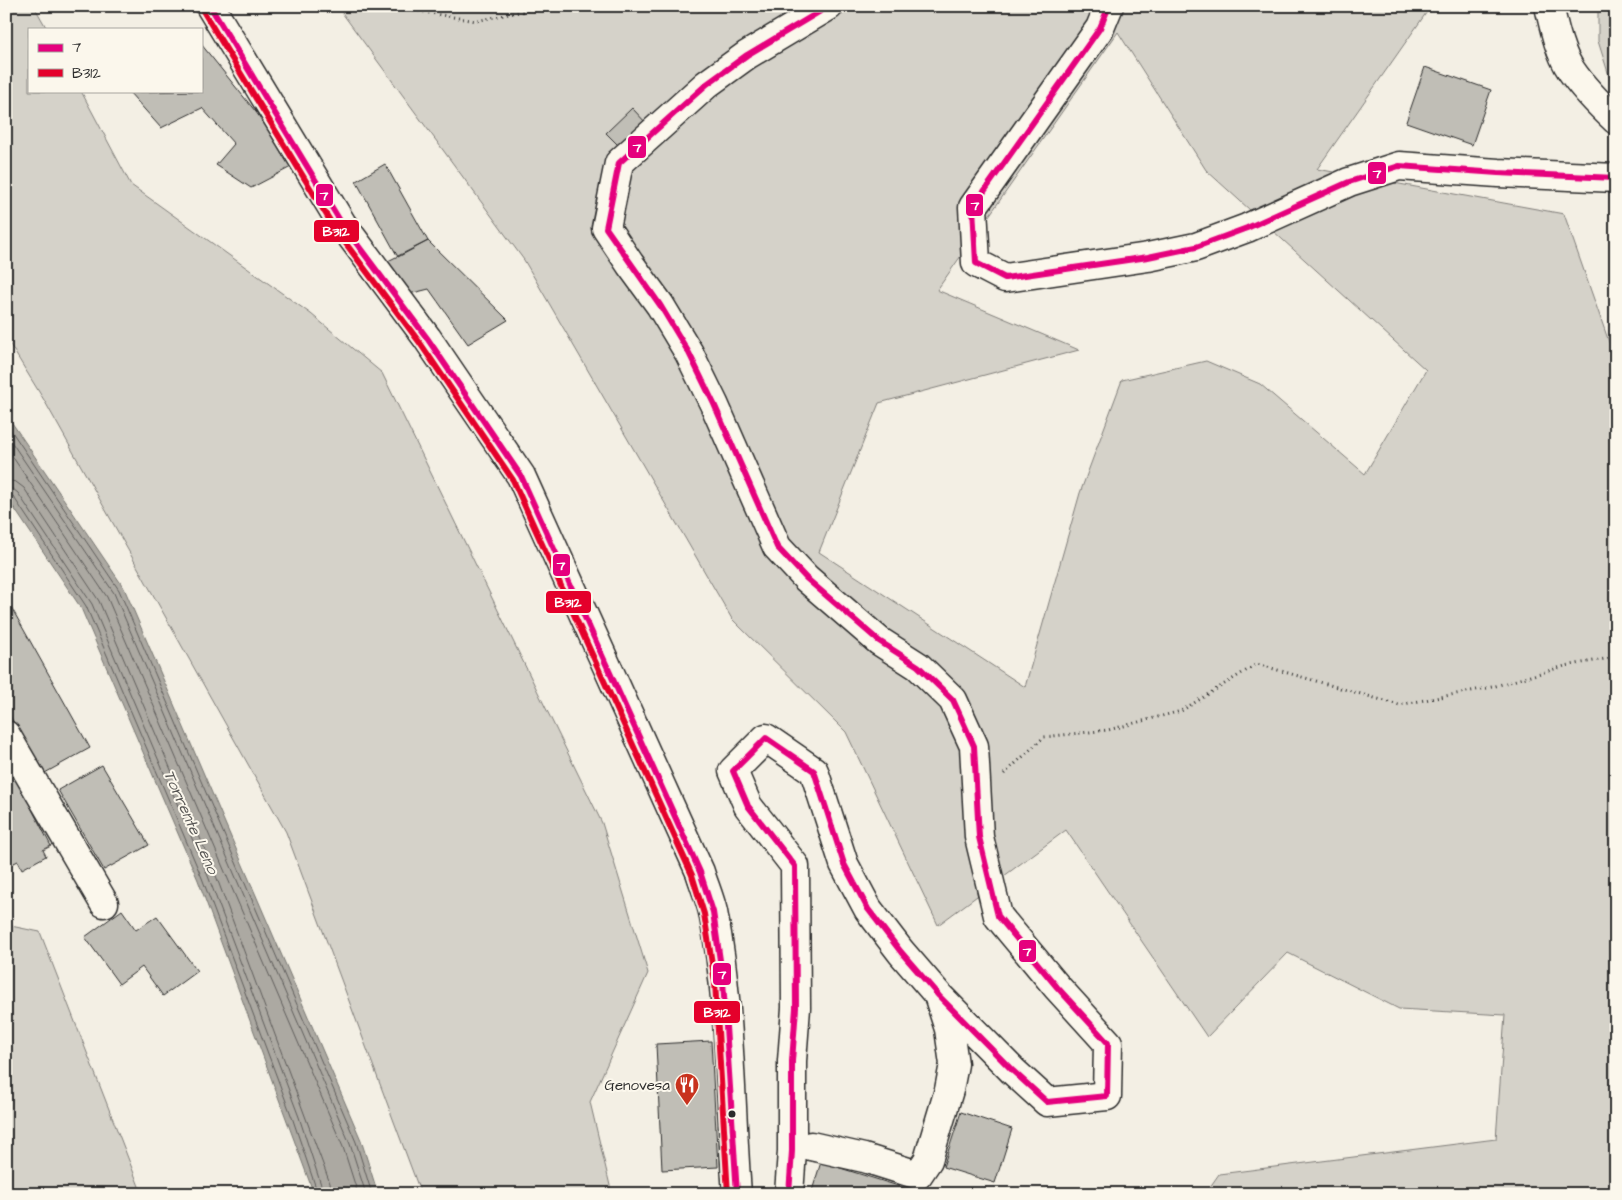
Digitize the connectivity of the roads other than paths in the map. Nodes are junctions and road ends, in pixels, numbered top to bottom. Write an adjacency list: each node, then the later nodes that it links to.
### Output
1 (210, 6): 11 (street)
2 (829, 6): 9 (street)
3 (1109, 6): 6 (street)
4 (1550, 6): 5 (street)
5 (1616, 120)
6 (1616, 178)
7 (6, 735): 8 (street)
8 (104, 903)
9 (938, 996): 10 (street); 12 (street)
10 (811, 1146)
11 (737, 1194)
12 (789, 1194)

